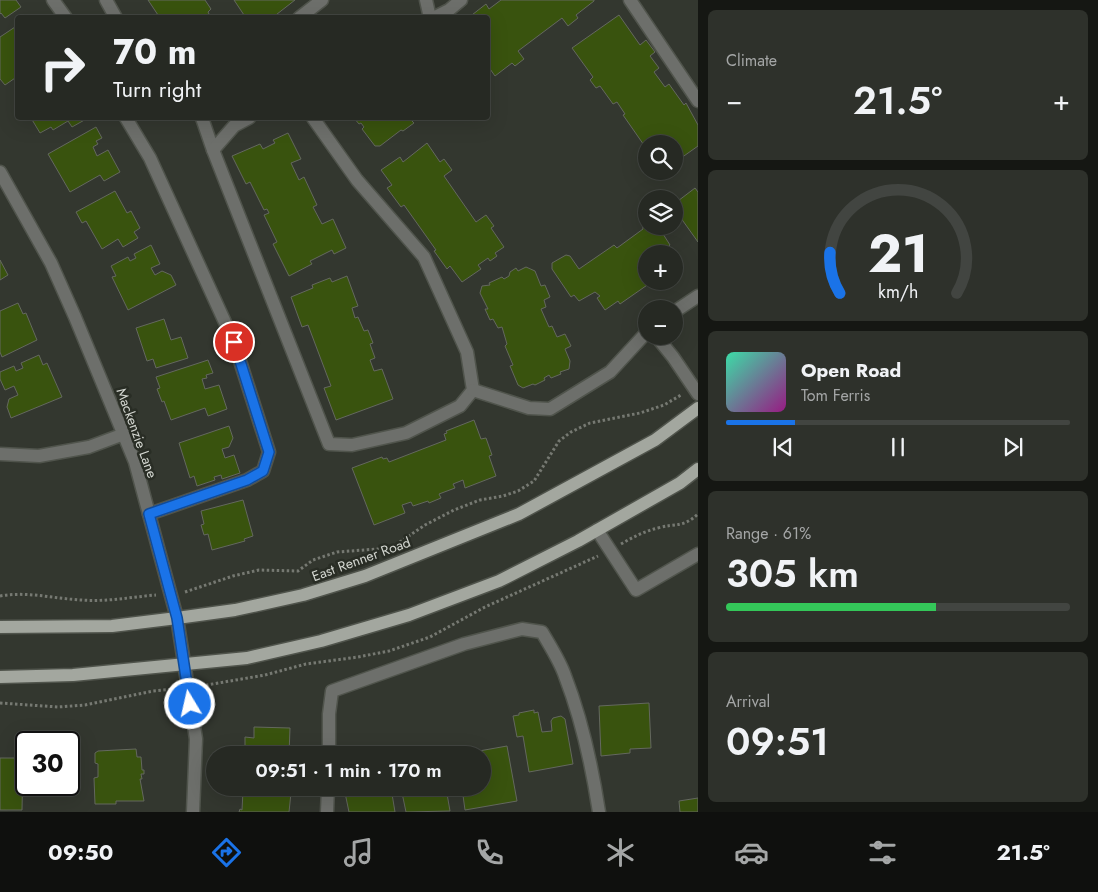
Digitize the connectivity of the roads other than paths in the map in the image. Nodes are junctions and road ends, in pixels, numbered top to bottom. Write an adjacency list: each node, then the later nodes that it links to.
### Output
1 (53, 0): 7 (street)
2 (106, 0): 8 (street)
3 (322, 0): 9 (street)
4 (426, 0): 10 (street)
5 (461, 0): 11 (street)
6 (630, 0): 12 (street)
7 (64, 15)
8 (114, 15)
9 (303, 15)
10 (431, 15)
11 (438, 15)
12 (698, 101)
13 (127, 120): 29 (street)
14 (203, 120): 17 (street)
15 (245, 120): 17 (street)
16 (314, 120): 23 (street)
17 (214, 150): 23 (street)
18 (0, 172): 26 (street, Mackenzie Lane)
19 (698, 296): 20 (street)
20 (683, 306)
21 (638, 342): 23 (street)
22 (663, 345): 24 (street)
23 (473, 390)
24 (696, 391)
25 (698, 408): 32 (main road, East Renner Road)
26 (124, 434): 27 (street); 29 (street, Mackenzie Lane)
27 (0, 454)
28 (698, 469): 30 (main road)
29 (149, 514): 32 (street, Mackenzie Lane)
30 (597, 530): 31 (street); 34 (main road)
31 (698, 554)
32 (177, 618): 33 (main road, East Renner Road); 34 (street, Mackenzie Lane)
33 (0, 627)
34 (184, 666): 35 (main road); 38 (street, Mackenzie Lane)
35 (0, 677)
36 (329, 746): 40 (street)
37 (328, 796): 39 (street)
38 (193, 812)
39 (327, 812)
40 (599, 812)

